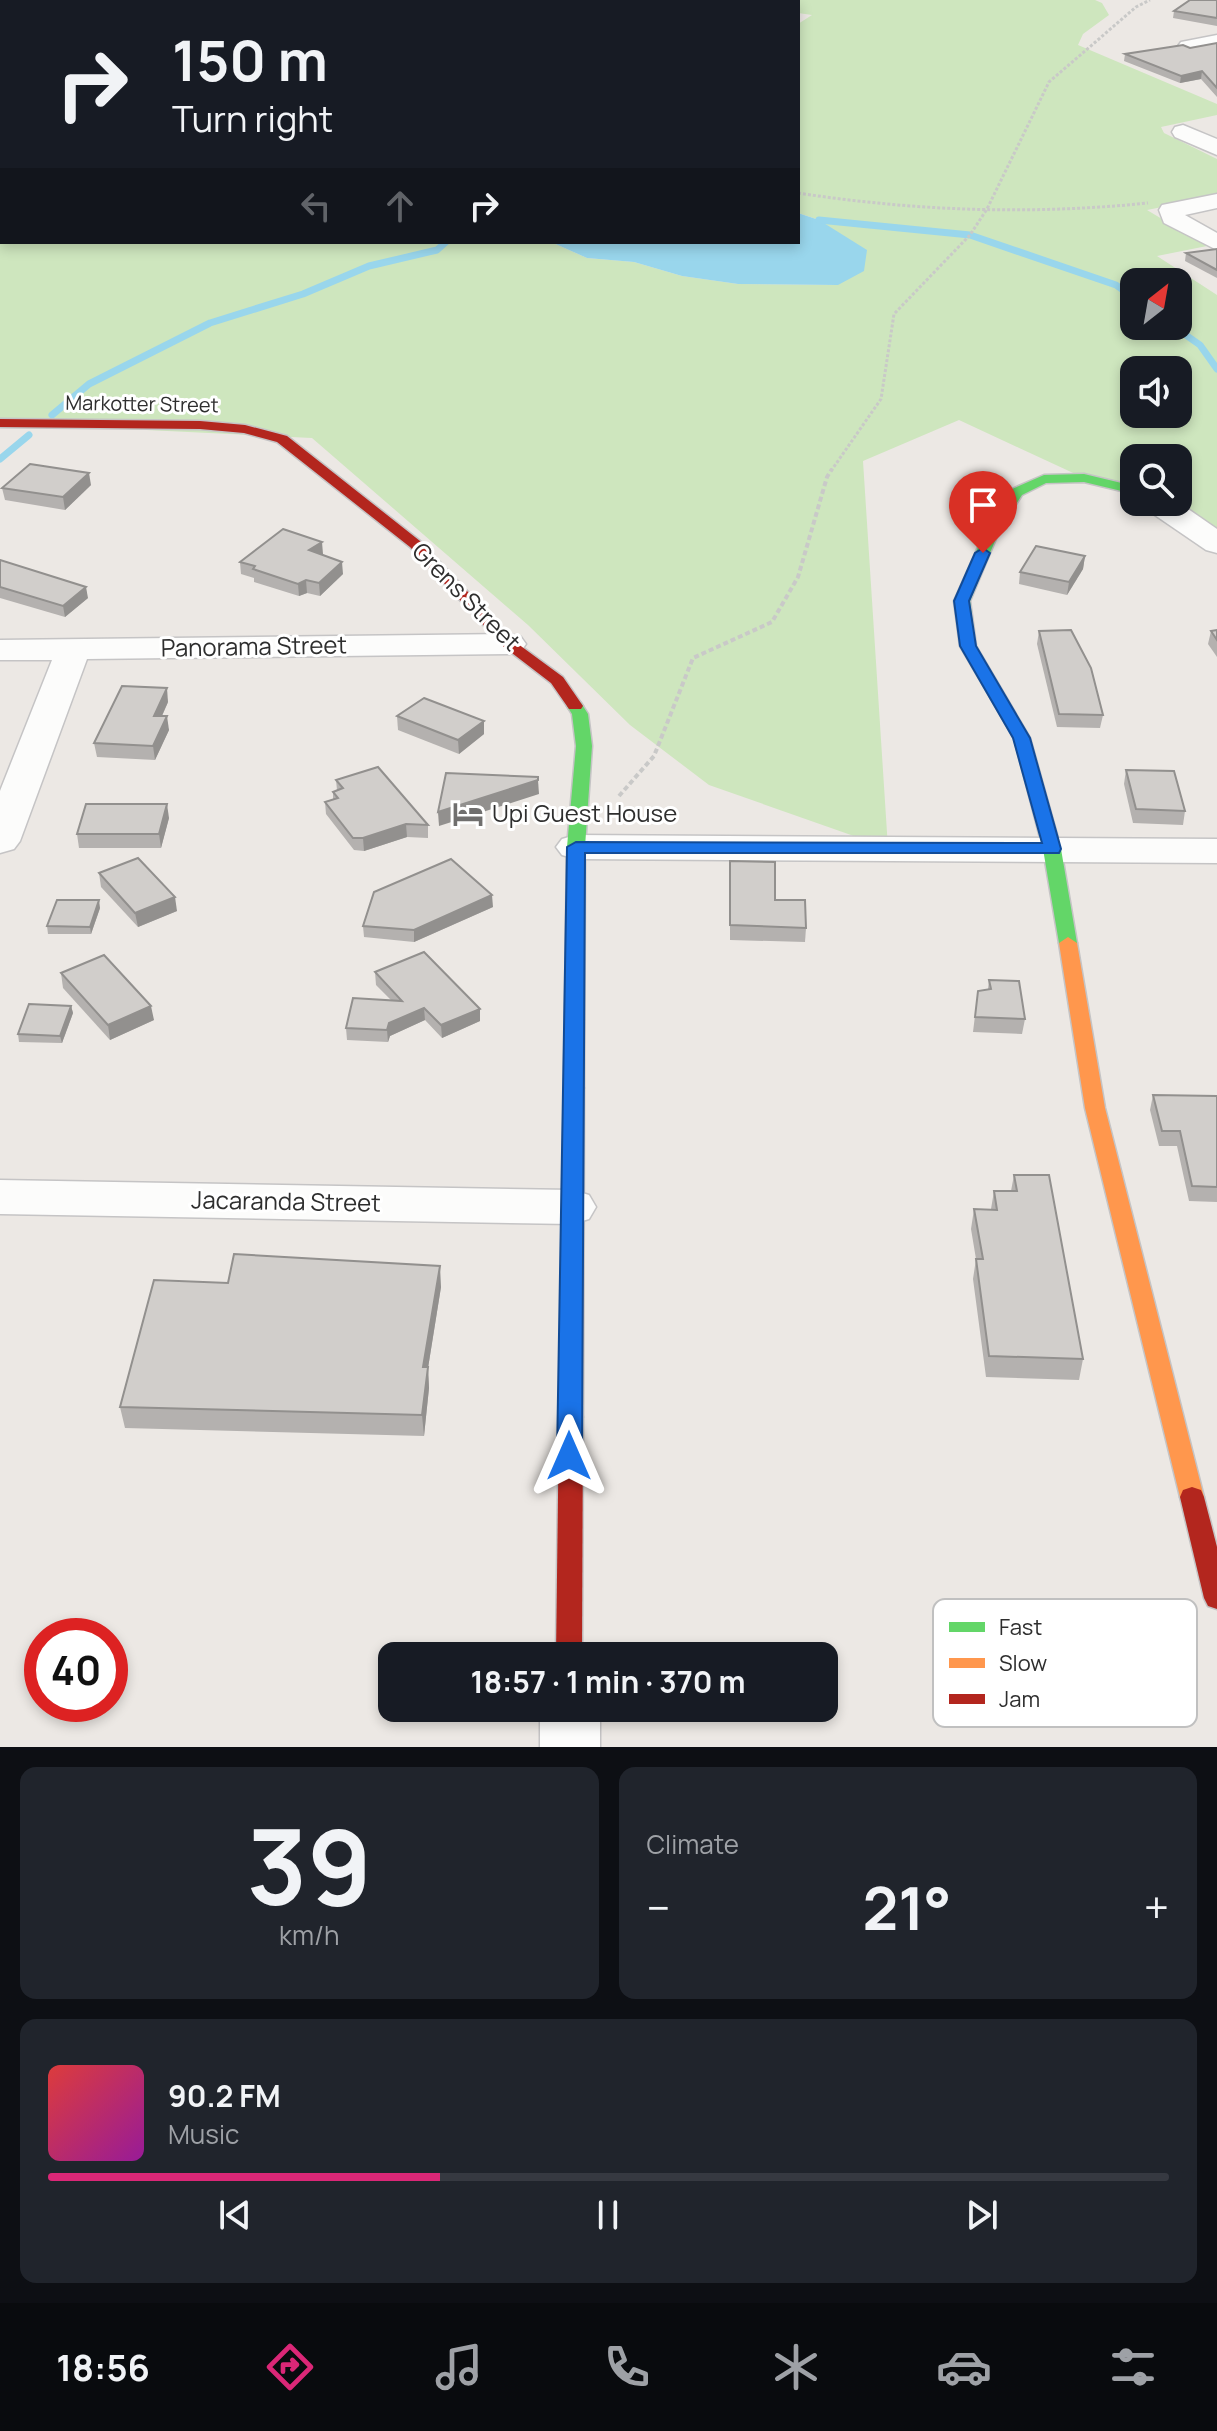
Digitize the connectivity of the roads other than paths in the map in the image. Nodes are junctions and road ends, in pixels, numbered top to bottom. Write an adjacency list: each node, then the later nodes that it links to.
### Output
1 (1217, 41): 2 (street)
2 (1188, 46)
3 (1183, 132): 4 (street)
4 (1217, 148)
5 (1217, 201): 6 (street)
6 (1217, 243)
7 (0, 423): 8 (street, Markotter Street)
8 (282, 439): 12 (street, Grens Street)
9 (1120, 487): 17 (street)
10 (1177, 516): 11 (street)
11 (1217, 543)
12 (509, 644): 14 (street, Panorama Street); 16 (street, Grens Street)
13 (0, 650): 14 (street, Panorama Street)
14 (73, 650): 15 (street)
15 (0, 841)
16 (576, 847): 17 (street); 20 (street, Grens Street)
17 (1052, 849): 18 (street); 21 (street)
18 (1217, 851)
19 (0, 1197): 20 (street, Jacaranda Street)
20 (572, 1207): 22 (street, Grens Street)
21 (1217, 1598)
22 (569, 1642)
23 (570, 1722): 24 (street)
24 (570, 1747)

